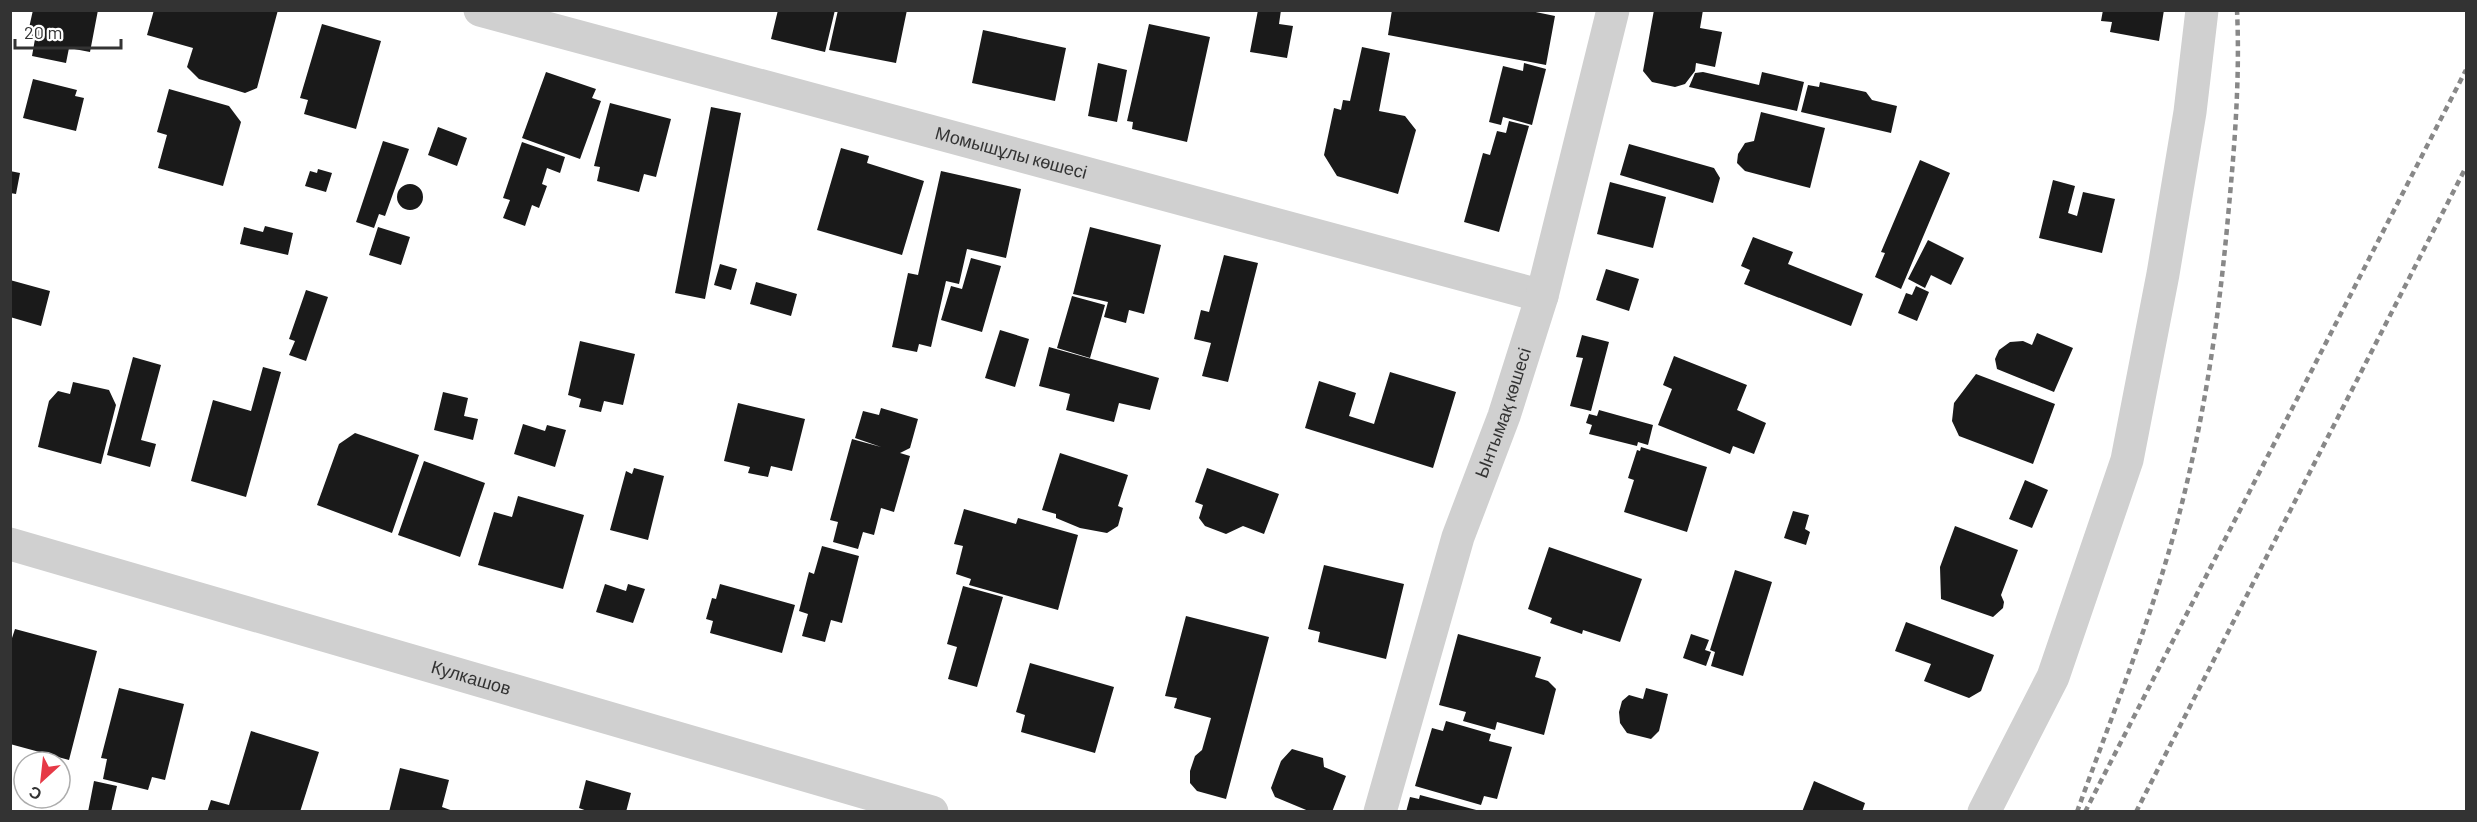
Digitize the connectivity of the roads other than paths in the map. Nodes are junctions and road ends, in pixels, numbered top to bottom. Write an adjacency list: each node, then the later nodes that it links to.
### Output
1 (480, 10): 4 (street, Момышұлы көшесі)
2 (1613, 10): 4 (street, Ынтымақ көшесі)
3 (2202, 10): 8 (street)
4 (1542, 296): 7 (street, Ынтымақ көшесі)
5 (10, 544): 6 (street, Кулкашов)
6 (932, 812)
7 (1380, 812)
8 (1984, 812)

